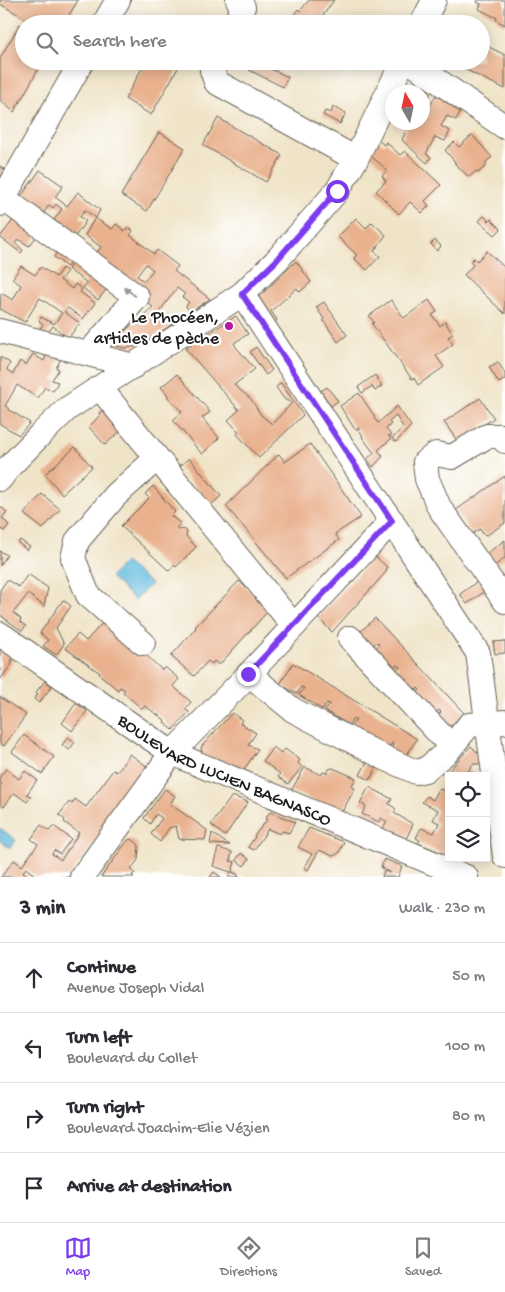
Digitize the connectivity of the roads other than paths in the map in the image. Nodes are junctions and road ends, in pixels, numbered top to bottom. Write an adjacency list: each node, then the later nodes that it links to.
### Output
1 (118, 0): 4 (street)
2 (238, 0): 5 (street)
3 (434, 0): 6 (street)
4 (109, 15)
5 (239, 15)
6 (426, 15)
7 (77, 70): 13 (street)
8 (212, 70): 12 (street)
9 (400, 70): 12 (street)
10 (422, 70): 11 (street)
11 (505, 127)
12 (356, 159): 14 (street)
13 (2, 201): 16 (street, one-way to 13)
14 (242, 294): 17 (street); 22 (street)
15 (0, 331): 16 (street)
16 (88, 354): 17 (street)
17 (134, 366): 18 (street)
18 (100, 388): 20 (street); 21 (street)
19 (505, 441): 23 (street)
20 (156, 458): 24 (street); 27 (street)
21 (0, 479)
22 (392, 521): 24 (street); 29 (street)
23 (505, 602)
24 (294, 626): 28 (street)
25 (0, 634): 31 (street, BOULEVARD LUCIEN BAGNASCO)
26 (350, 638): 30 (street)
27 (143, 643)
28 (248, 674): 30 (street); 31 (street)
29 (496, 723): 30 (street); 32 (street)
30 (451, 746)
31 (172, 754): 33 (street); 34 (street, BOULEVARD LUCIEN BAGNASCO)
32 (505, 856)
33 (82, 877)
34 (466, 877)

